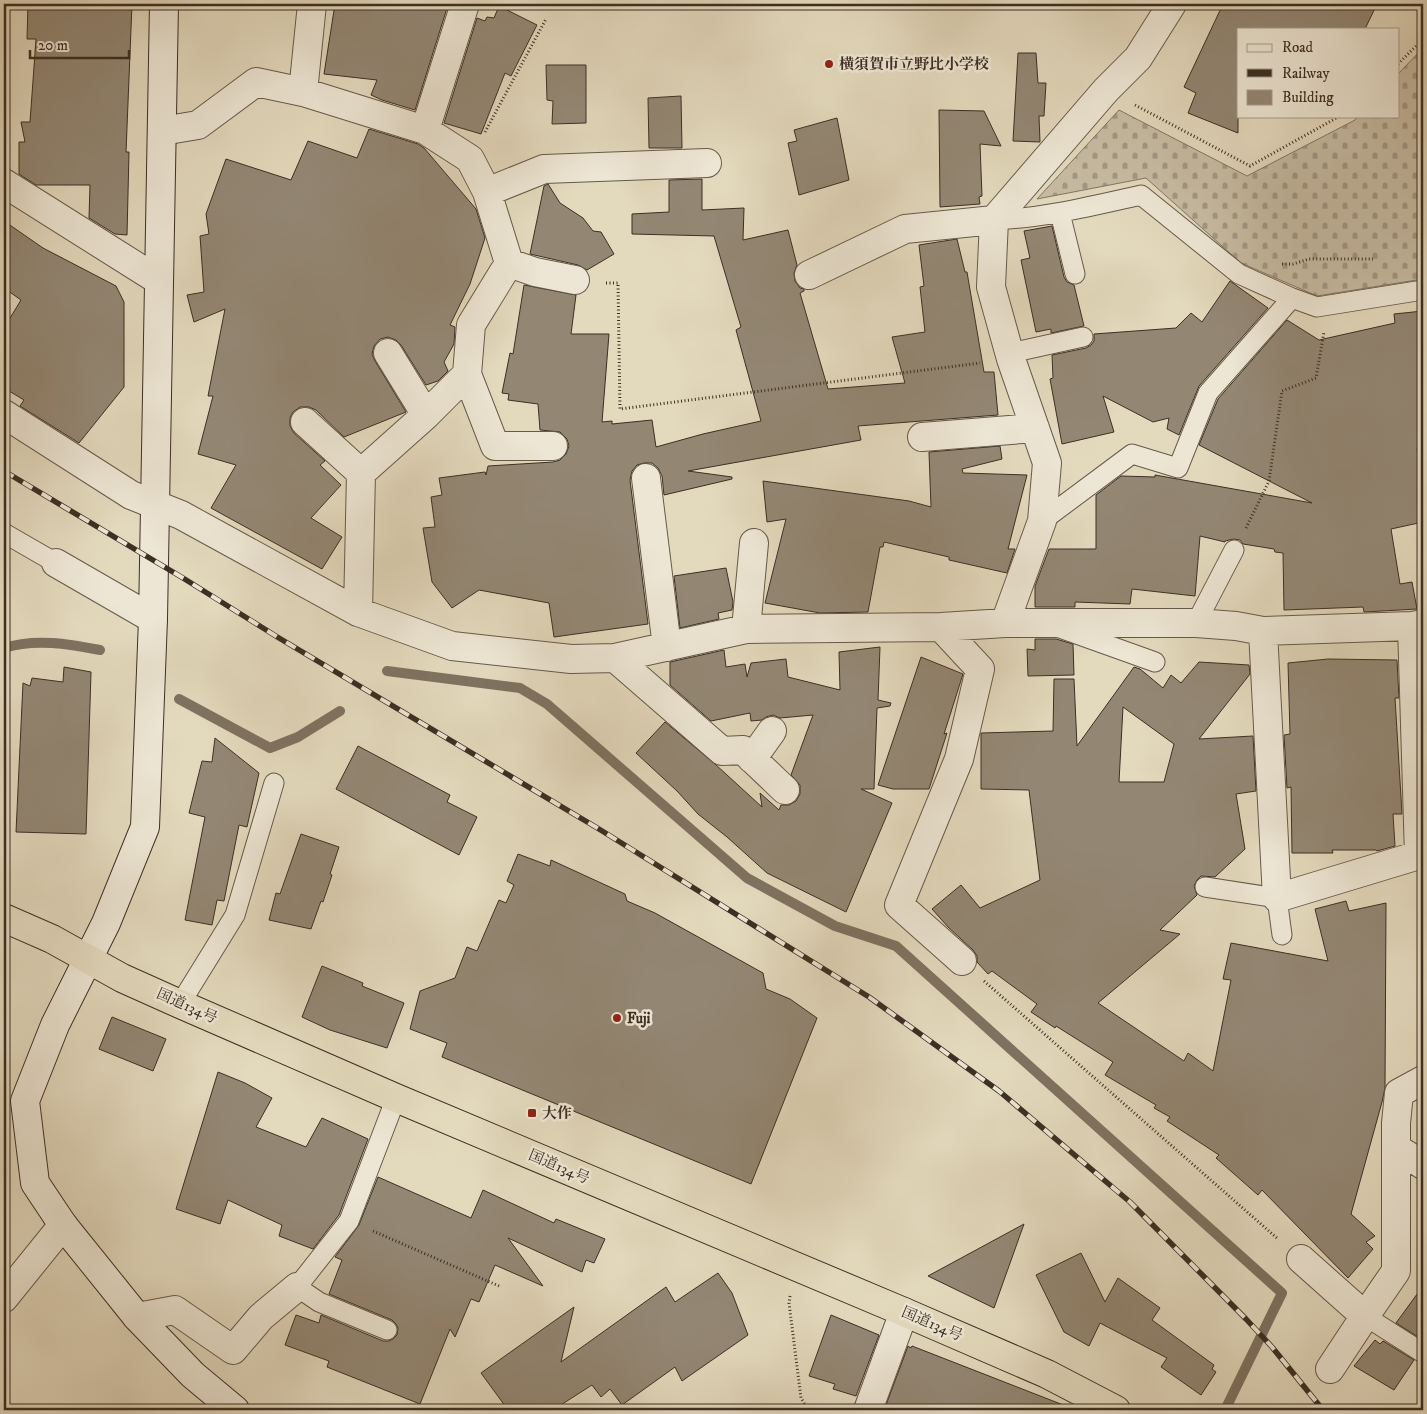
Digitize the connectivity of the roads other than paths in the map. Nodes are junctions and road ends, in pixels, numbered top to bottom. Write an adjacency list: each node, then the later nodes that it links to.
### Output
1 (164, 4): 7 (street)
2 (312, 4): 5 (street)
3 (465, 4): 6 (street)
4 (1172, 4): 12 (street)
5 (303, 92): 6 (street); 7 (street)
6 (425, 130): 10 (street)
7 (162, 131): 16 (street)
8 (707, 163): 10 (street)
9 (4, 183): 16 (street)
10 (487, 192): 13 (street)
11 (1060, 213): 12 (lane); 14 (lane); 19 (lane)
12 (994, 220): 15 (street); 22 (street)
13 (509, 263): 17 (street); 23 (street)
14 (1075, 274)
15 (809, 275)
16 (158, 280): 32 (street)
17 (575, 280)
18 (1423, 290): 19 (lane)
19 (1292, 298): 33 (lane)
20 (1083, 337): 22 (lane)
21 (388, 353): 25 (street)
22 (1010, 356): 27 (street)
23 (467, 374): 25 (street); 29 (street)
24 (4, 414): 32 (street)
25 (426, 415): 30 (street)
26 (305, 422): 30 (street)
27 (1035, 428): 28 (street); 33 (street)
28 (922, 437)
29 (553, 446)
30 (361, 473): 38 (street)
31 (646, 478): 47 (street)
32 (154, 503): 38 (street); 39 (street)
33 (1042, 521): 41 (street)
34 (4, 533): 37 (lane)
35 (754, 543): 45 (street)
36 (1234, 550): 40 (lane)
37 (56, 563): 39 (street)
38 (358, 612): 48 (street)
39 (153, 619): 58 (street)
40 (1196, 623): 42 (street); 46 (street)
41 (1005, 624): 42 (street); 44 (street)
42 (1049, 624): 49 (lane)
43 (1418, 625): 46 (street); 55 (street)
44 (941, 627): 45 (street); 59 (street)
45 (746, 629): 47 (street)
46 (1263, 631): 55 (street)
47 (667, 646): 48 (street)
48 (615, 658): 51 (street)
49 (1155, 662)
50 (772, 731): 51 (street)
51 (752, 759): 53 (street)
52 (274, 783): 60 (lane)
53 (785, 790)
54 (1205, 887): 55 (lane)
55 (1277, 898): 57 (lane)
56 (4, 918): 58 (highway, 国道134号)
57 (1282, 935)
58 (89, 959): 60 (highway, 国道134号); 65 (street)
59 (962, 961)
60 (180, 1004): 62 (highway, 国道134号)
61 (1423, 1080): 63 (street)
62 (396, 1098): 67 (lane); 69 (highway, 国道134号)
63 (1396, 1148): 64 (street); 70 (street)
64 (1423, 1165)
65 (63, 1225): 68 (street); 71 (street)
66 (1301, 1260): 70 (street)
67 (297, 1287): 71 (street); 72 (lane)
68 (4, 1298)
69 (904, 1312): 76 (street); 77 (highway, 国道134号)
70 (1365, 1316): 73 (lane); 74 (street)
71 (137, 1317): 75 (street)
72 (388, 1330)
73 (1423, 1353)
74 (1330, 1369)
75 (235, 1410)
76 (868, 1410)
77 (1116, 1410)

